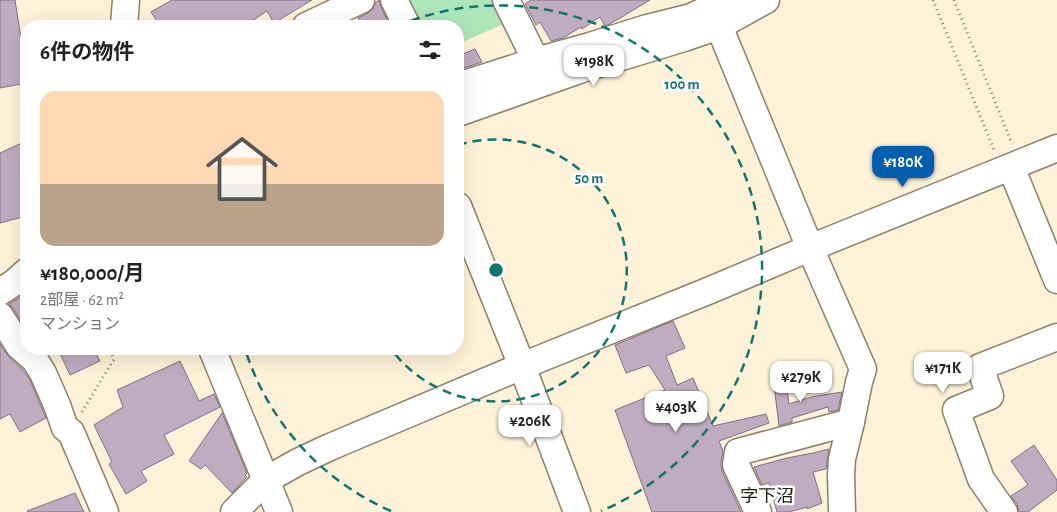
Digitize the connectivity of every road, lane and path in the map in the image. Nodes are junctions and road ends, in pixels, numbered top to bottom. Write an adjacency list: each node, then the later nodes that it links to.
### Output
1 (126, 0): 9 (street)
2 (361, 0): 10 (street)
3 (394, 0): 11 (street)
4 (728, 0): 13 (street)
5 (766, 0): 12 (street)
6 (934, 0): 17 (path)
7 (954, 0): 17 (path)
8 (509, 1): 13 (street)
9 (124, 20)
10 (319, 20)
11 (404, 20)
12 (719, 26): 15 (street); 19 (street)
13 (536, 61): 14 (street)
14 (464, 84)
15 (464, 111)
16 (1057, 148): 17 (street)
17 (1010, 166): 19 (street); 21 (street)
18 (464, 221): 29 (street)
19 (810, 248): 29 (street); 30 (street)
20 (20, 277): 22 (street)
21 (1057, 280)
22 (0, 292)
23 (0, 316): 25 (street)
24 (1057, 337): 39 (street)
25 (20, 347)
26 (29, 355): 31 (street)
27 (112, 355): 31 (path)
28 (214, 355): 32 (street)
29 (522, 366): 32 (street); 36 (street)
30 (851, 422): 37 (street); 38 (street)
31 (71, 432): 33 (street)
32 (266, 480): 34 (street); 35 (street)
33 (105, 512)
34 (234, 512)
35 (279, 512)
36 (577, 512)
37 (758, 512)
38 (842, 512)
39 (1004, 512)

